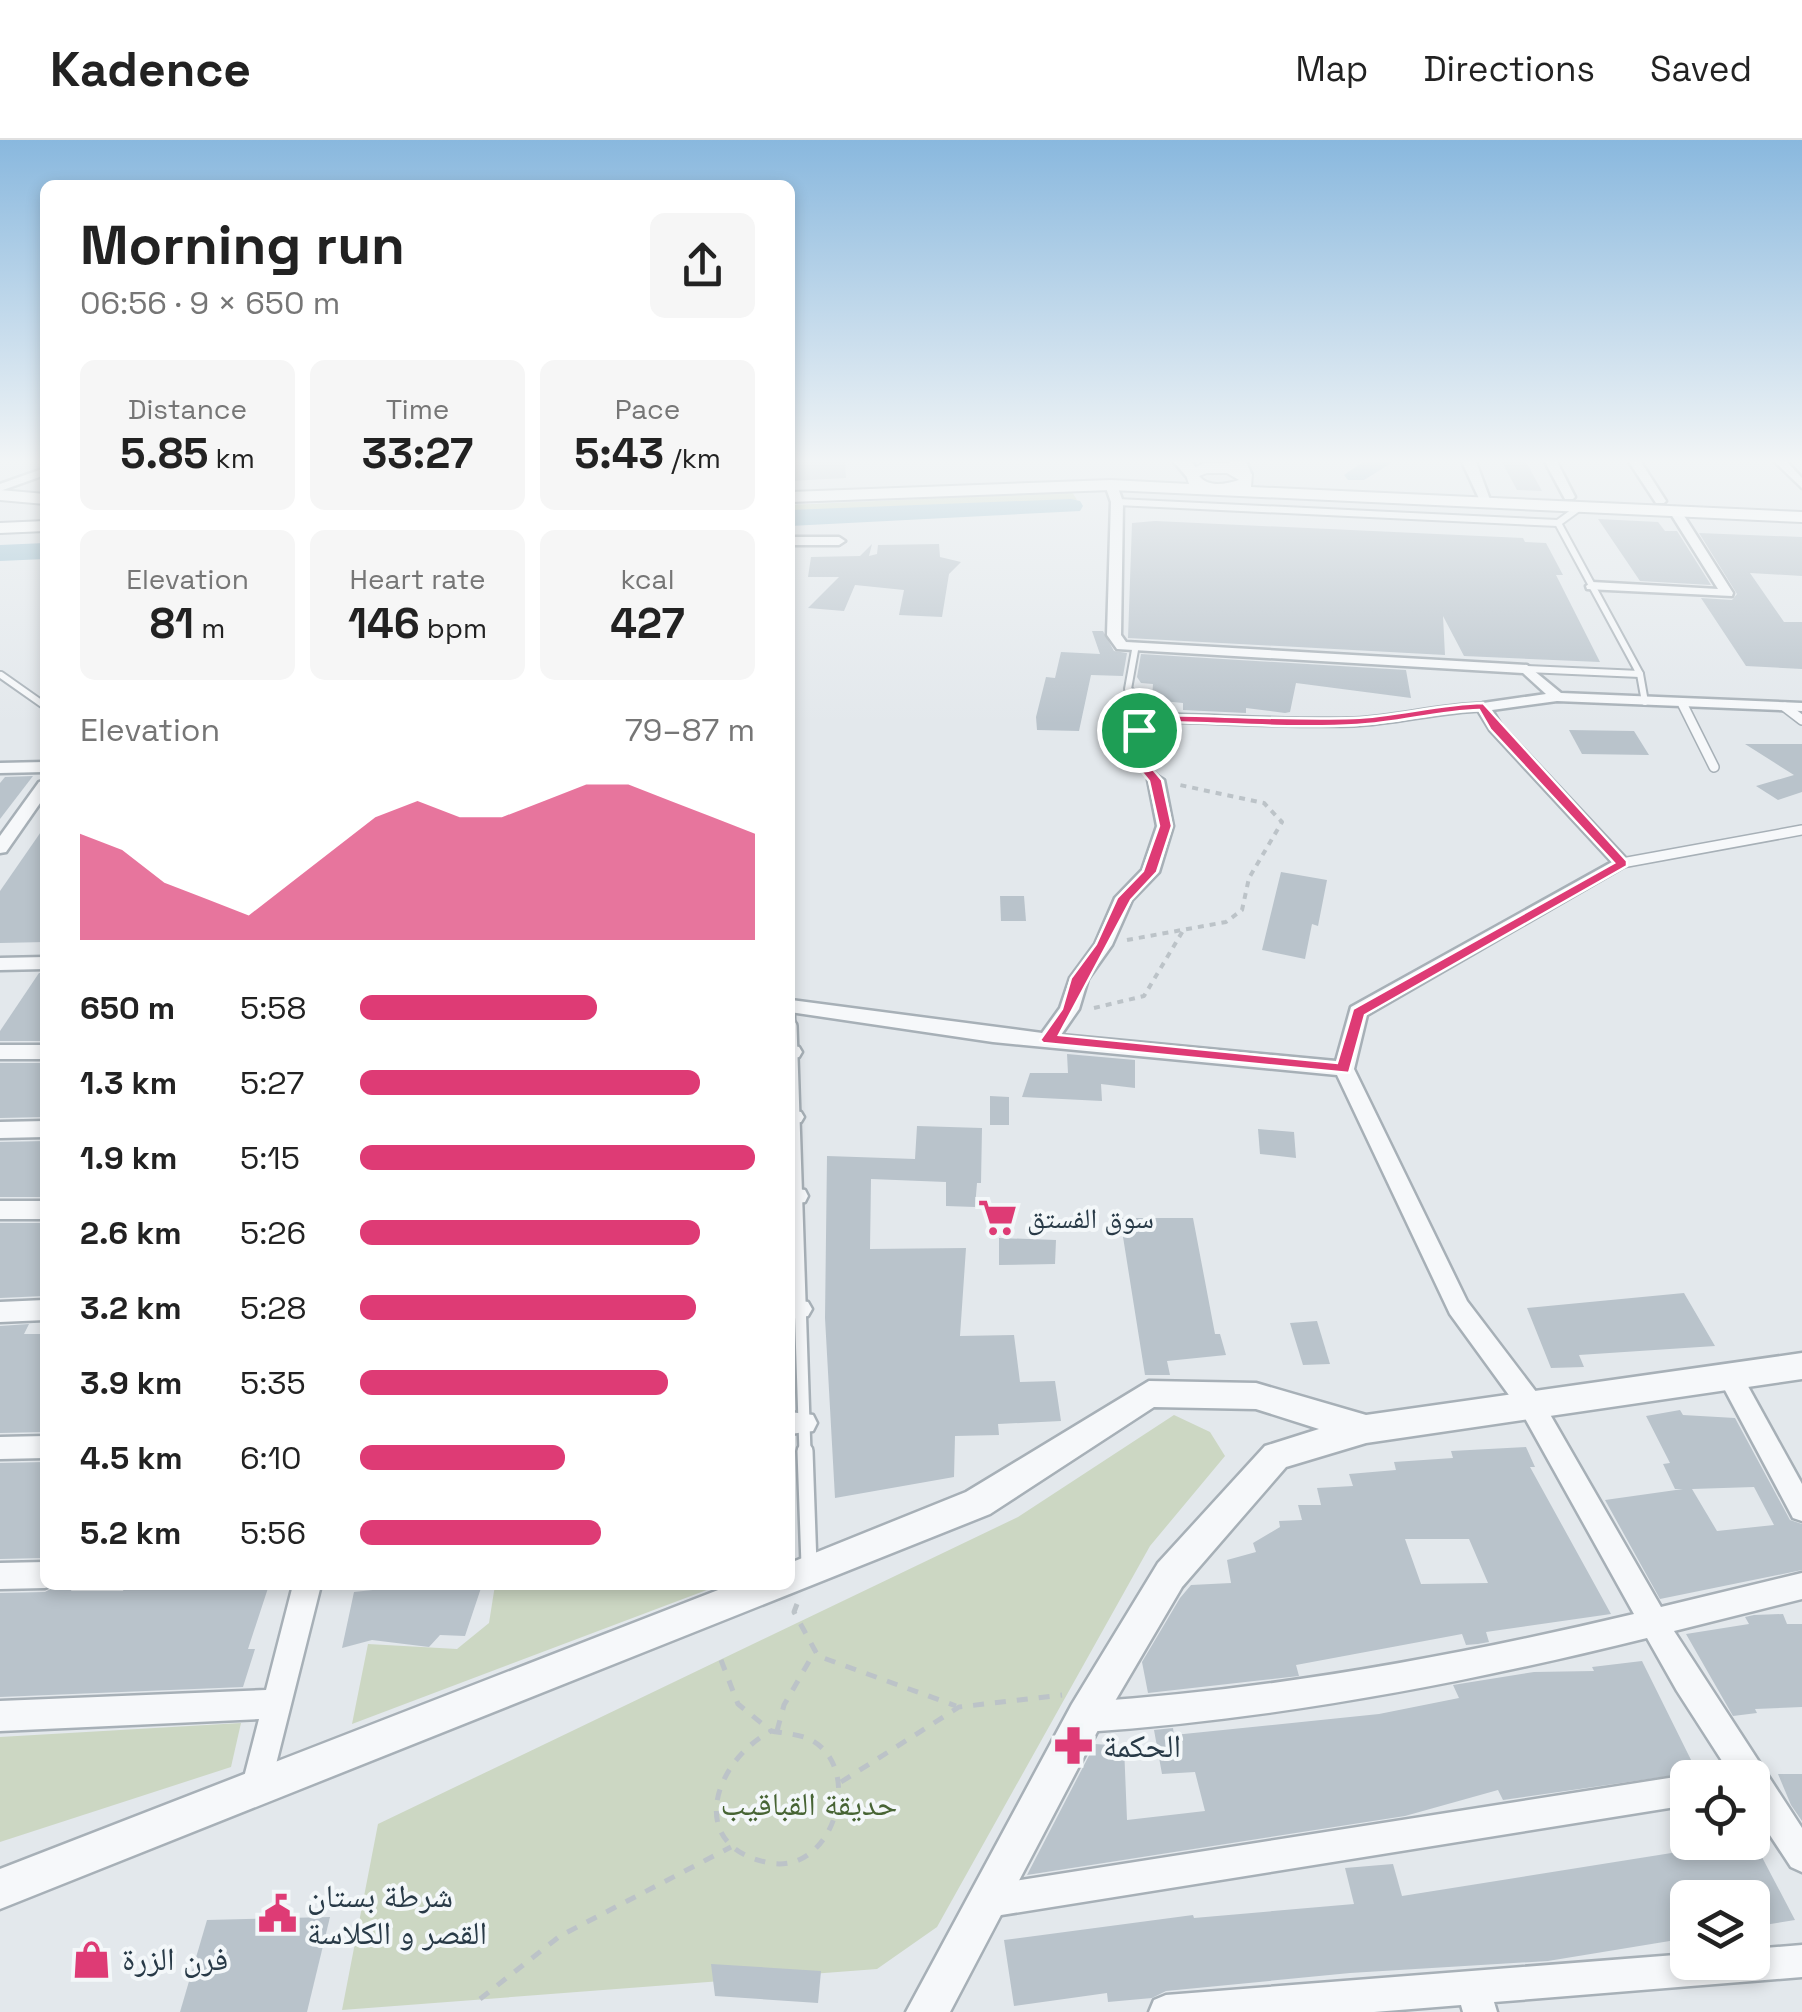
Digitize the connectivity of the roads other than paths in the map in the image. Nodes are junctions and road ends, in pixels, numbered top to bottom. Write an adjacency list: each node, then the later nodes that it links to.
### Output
1 (1114, 549): 5 (street)
2 (1572, 549): 4 (lane)
3 (1700, 549): 4 (street)
4 (1592, 586): 8 (lane)
5 (1134, 650): 6 (street); 15 (lane)
6 (1527, 669): 8 (lane); 9 (street)
7 (1, 674): 10 (lane)
8 (1640, 674): 11 (lane)
9 (1558, 697): 11 (street); 13 (street)
10 (40, 702)
11 (1645, 702): 12 (street)
12 (1682, 704): 14 (street); 18 (lane)
13 (1483, 707): 15 (lane); 24 (street)
14 (1794, 707): 16 (lane)
15 (1161, 718): 20 (lane)
16 (1802, 720)
17 (40, 767): 19 (street)
18 (1714, 767)
19 (0, 768)
20 (1156, 780): 28 (street)
21 (40, 792): 23 (street)
22 (1802, 830): 24 (lane)
23 (0, 848)
24 (1622, 864): 31 (street)
25 (40, 963): 26 (street)
26 (0, 964)
27 (795, 1007): 28 (street)
28 (1048, 1040): 31 (street)
29 (0, 1052): 30 (street)
30 (40, 1052)
31 (1344, 1069): 41 (street)
32 (40, 1129): 33 (street)
33 (0, 1130)
34 (0, 1210): 35 (street)
35 (40, 1210)
36 (795, 1309): 42 (lane)
37 (40, 1310): 38 (street)
38 (0, 1312)
39 (1802, 1366): 40 (street)
40 (1730, 1376): 41 (street); 46 (street)
41 (1531, 1405): 43 (street); 53 (street)
42 (797, 1423): 48 (lane)
43 (1366, 1428): 48 (street); 55 (street)
44 (40, 1447): 45 (street)
45 (0, 1448)
46 (1802, 1508)
47 (40, 1574): 49 (street)
48 (799, 1575)
49 (0, 1576)
50 (1802, 1586): 53 (street)
51 (305, 1590): 54 (street)
52 (761, 1590): 58 (street)
53 (1654, 1623): 55 (street); 57 (street)
54 (277, 1704): 56 (street); 58 (street)
55 (1076, 1706): 63 (street)
56 (0, 1716)
57 (1740, 1760)
58 (256, 1789): 62 (street)
59 (1670, 1793): 63 (street)
60 (1770, 1807): 61 (street)
61 (1802, 1856)
62 (0, 1889)
63 (989, 1900): 66 (street)
64 (1802, 1961): 65 (street)
65 (1477, 2000): 67 (street)
66 (927, 2012)
67 (1166, 2012)

